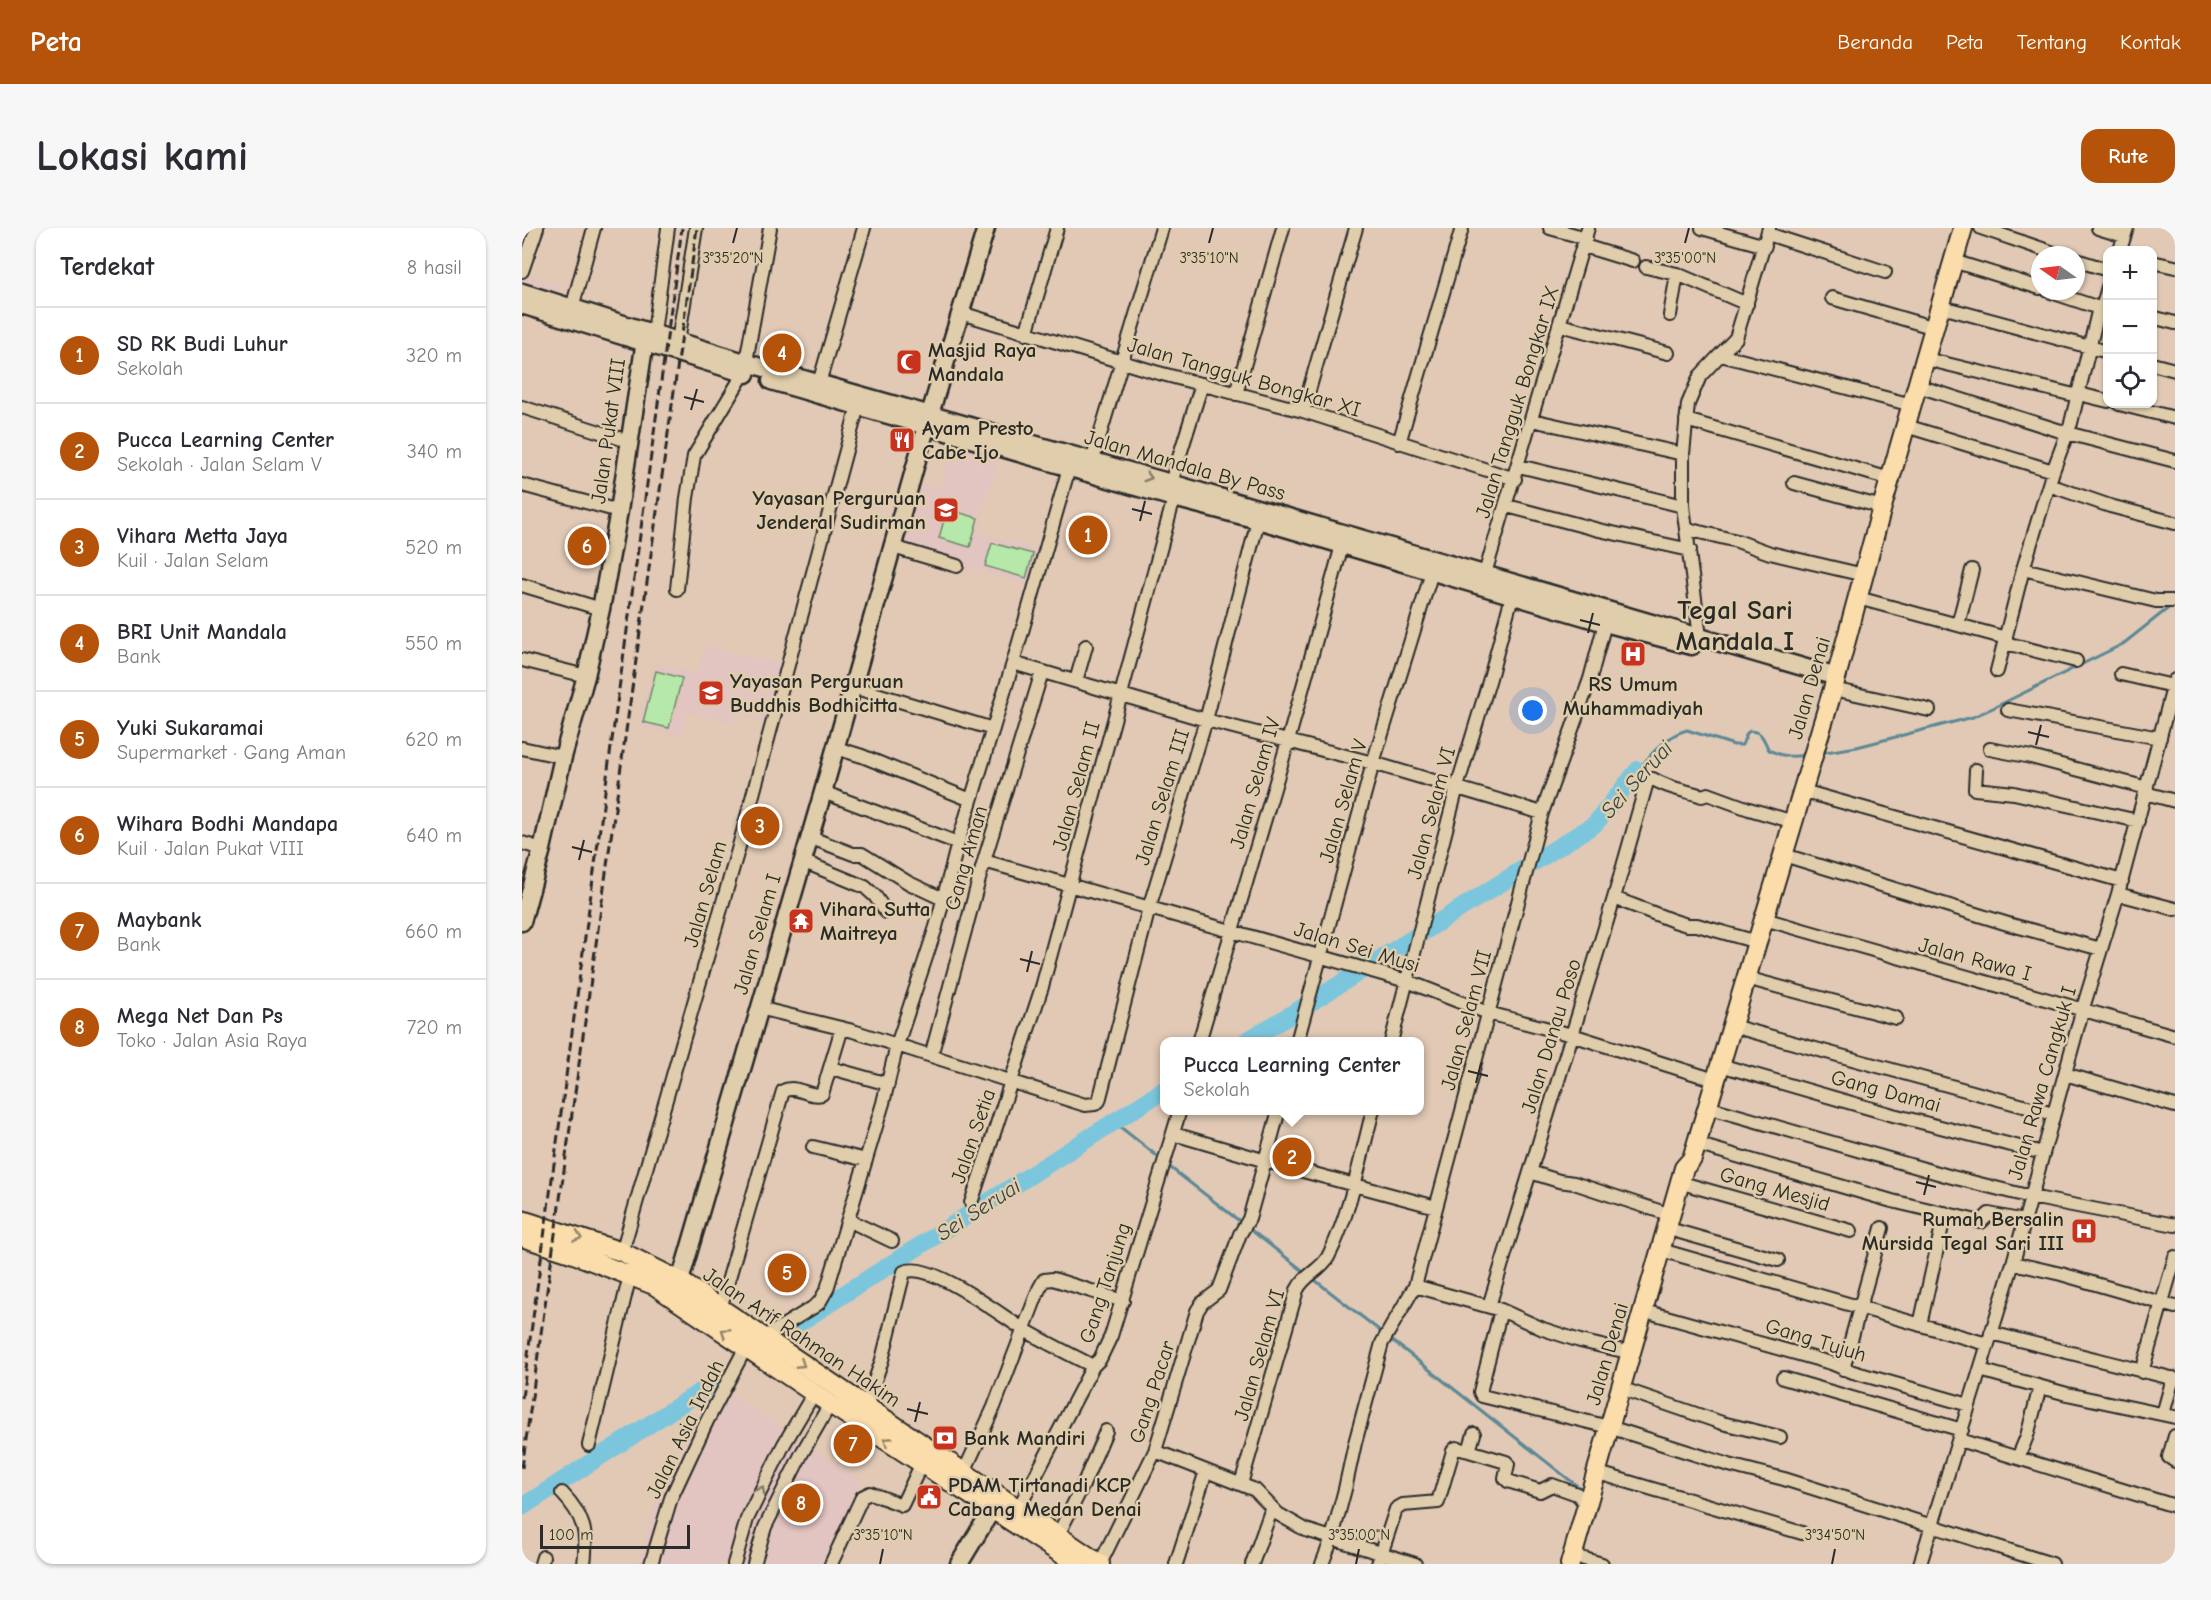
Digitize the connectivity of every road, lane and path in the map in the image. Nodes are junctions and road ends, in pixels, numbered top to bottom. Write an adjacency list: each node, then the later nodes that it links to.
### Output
1 (537, 228): 29 (street)
2 (594, 228): 40 (street)
3 (668, 228): 48 (street)
4 (696, 228): 49 (street)
5 (770, 228): 57 (street)
6 (864, 228): 59 (street)
7 (986, 228): 41 (street, Jalan Selam I)
8 (1057, 228): 47 (street)
9 (1162, 228): 55 (street)
10 (1283, 228): 62 (street)
11 (1356, 228): 69 (street)
12 (1462, 228): 77 (street)
13 (1550, 228): 20 (street)
14 (1702, 228): 19 (street)
15 (1963, 228): 23 (main road, Jalan Denai)
16 (1981, 228): 21 (street)
17 (2098, 228): 18 (street)
18 (2125, 232)
19 (1768, 236): 30 (street); 36 (street)
20 (1586, 237): 22 (street); 45 (street, Jalan Tangguk Bongkar IX)
21 (2034, 246)
22 (1634, 261)
23 (1953, 261): 32 (street); 39 (main road, Jalan Denai)
24 (2085, 263): 28 (street)
25 (2157, 263): 27 (street)
26 (1646, 267): 31 (street)
27 (2175, 267)
28 (2103, 268)
29 (522, 271)
30 (1885, 272)
31 (1677, 274): 36 (street); 42 (street)
32 (2031, 285)
33 (522, 292): 40 (street, Jalan Mandala By Pass)
34 (1832, 298): 46 (street)
35 (2081, 300): 38 (street)
36 (1747, 304): 53 (street)
37 (522, 305): 48 (street, Jalan Mandala By Pass)
38 (2103, 306): 50 (street)
39 (1941, 307): 46 (main road, Jalan Denai); 50 (street)
40 (572, 308): 48 (street, Jalan Mandala By Pass)
41 (961, 313): 47 (street, Jalan Tangguk Bongkar XI); 71 (street, Jalan Selam I)
42 (1670, 315)
43 (2157, 318): 44 (street)
44 (2175, 323)
45 (1560, 325): 52 (street); 72 (street, Jalan Tangguk Bongkar IX)
46 (1935, 328): 54 (main road, Jalan Denai)
47 (1026, 334): 55 (street, Jalan Tangguk Bongkar XI)
48 (649, 339): 49 (street, Jalan Mandala By Pass); 76 (street, Jalan Pukat VIII)
49 (677, 348): 57 (street, Jalan Mandala By Pass)
50 (2089, 348): 51 (street); 63 (street)
51 (2103, 351)
52 (1668, 353)
53 (1721, 355): 65 (street); 73 (street)
54 (1926, 359): 61 (main road, Jalan Denai); 63 (street)
55 (1122, 362): 60 (street, Jalan Tangguk Bongkar XI); 81 (street)
56 (2157, 365): 58 (street)
57 (746, 368): 59 (street, Jalan Mandala By Pass); 66 (street, Jalan Mandala By Pass); 107 (street)
58 (2175, 370)
59 (819, 383): 71 (street, Jalan Mandala By Pass)
60 (1202, 384): 62 (street, Jalan Tangguk Bongkar XI); 89 (street, Jalan Selam II)
61 (1918, 386): 65 (main road, Jalan Denai); 75 (street)
62 (1236, 394): 69 (street, Jalan Tangguk Bongkar XI)
63 (2078, 395): 64 (street); 75 (street)
64 (2103, 400)
65 (1912, 405): 74 (main road, Jalan Denai)
66 (858, 406): 71 (street, Jalan Mandala By Pass); 221 (street, Jalan Selam)
67 (522, 407): 76 (street)
68 (2135, 408): 70 (street)
69 (1303, 411): 77 (street, Jalan Tangguk Bongkar XI)
70 (2175, 418)
71 (928, 420): 81 (street, Jalan Mandala By Pass); 82 (street, Jalan Mandala By Pass); 98 (street, Jalan Selam I)
72 (1532, 420): 78 (street); 80 (street, Jalan Tangguk Bongkar IX)
73 (1686, 420): 78 (street); 85 (street)
74 (1906, 426): 83 (street); 85 (main road, Jalan Denai)
75 (2067, 433): 79 (street); 83 (street)
76 (628, 441): 93 (street, Jalan Pukat VIII)
77 (1398, 442): 84 (street, Jalan Tangguk Bongkar XI)
78 (1683, 454): 91 (street)
79 (2175, 461)
80 (1519, 466): 84 (street, Jalan Tangguk Bongkar IX); 91 (street)
81 (1090, 467): 82 (street, Jalan Mandala By Pass); 89 (street, Jalan Mandala By Pass)
82 (1069, 468): 119 (street)
83 (2053, 471): 88 (street)
84 (1515, 479): 90 (street, Jalan Tangguk Bongkar IX)
85 (1890, 479): 92 (main road, Jalan Denai)
86 (1794, 483): 92 (street)
87 (522, 485): 93 (street)
88 (2049, 485): 95 (street); 101 (street)
89 (1172, 490): 94 (street, Jalan Mandala By Pass); 128 (street, Jalan Selam II)
90 (1507, 506): 99 (street); 105 (street, Jalan Tangguk Bongkar IX)
91 (1683, 506): 96 (street)
92 (1882, 507): 104 (main road, Jalan Denai)
93 (619, 511): 111 (street, Jalan Pukat VIII)
94 (1259, 515): 97 (street, Jalan Mandala By Pass); 132 (street, Jalan Selam III)
95 (2175, 523)
96 (1687, 529): 99 (street); 104 (street)
97 (1343, 540): 103 (street, Jalan Mandala By Pass); 105 (street, Jalan Mandala By Pass); 135 (street, Jalan Selam IV)
98 (893, 548): 100 (street); 127 (street, Jalan Selam I)
99 (1690, 550): 114 (street)
100 (957, 566)
101 (2023, 569): 110 (street); 115 (street)
102 (1972, 570): 113 (street)
103 (1432, 572): 105 (street, Jalan Mandala By Pass); 140 (street, Jalan Selam V)
104 (1864, 575): 109 (main road, Jalan Denai)
105 (1483, 581): 108 (street, Jalan Mandala By Pass); 114 (street, Jalan Mandala By Pass)
106 (522, 585): 111 (street)
107 (677, 589)
108 (1512, 596): 112 (street, Jalan Mandala By Pass); 142 (street, Jalan Selam VI)
109 (1858, 598): 113 (street); 126 (main road, Jalan Denai)
110 (2174, 598)
111 (601, 609): 123 (street, Jalan Pukat VIII)
112 (1605, 623): 126 (street, Jalan Mandala By Pass); 148 (street, Jalan Selam VII)
113 (1958, 625): 115 (street)
114 (1700, 637): 126 (street, Jalan Mandala By Pass)
115 (2005, 640): 118 (street); 120 (street)
116 (1086, 646): 124 (street)
117 (522, 660): 123 (street)
118 (2076, 661)
119 (1013, 663): 121 (street); 133 (street)
120 (1997, 671)
121 (1042, 672): 124 (street); 157 (street, Gang Aman)
122 (2121, 674): 125 (street)
123 (586, 676): 139 (street, Jalan Pukat VIII)
124 (1076, 681): 128 (street)
125 (2174, 683): 129 (street, Jalan Rawa Cangkuk I)
126 (1835, 684): 131 (street); 143 (main road, Jalan Denai)
127 (853, 687): 133 (street); 137 (street, Jalan Selam I)
128 (1120, 695): 132 (street); 159 (street, Jalan Selam II)
129 (2172, 701): 134 (street, Jalan Rawa Cangkuk I)
130 (2008, 710): 134 (street)
131 (1929, 711)
132 (1206, 720): 135 (street); 163 (street, Jalan Selam III)
133 (993, 729): 146 (street)
134 (2160, 738): 144 (street, Jalan Rawa Cangkuk I)
135 (1288, 741): 140 (street); 168 (street, Jalan Selam IV)
136 (522, 747): 139 (street)
137 (836, 747): 145 (street, Jalan Selam I); 146 (street)
138 (1990, 749): 144 (street)
139 (563, 757): 154 (street, Jalan Pukat VIII)
140 (1374, 763): 142 (street); 171 (street, Jalan Selam V)
141 (1976, 770): 149 (street)
142 (1457, 788): 148 (street); 173 (street, Jalan Selam VI)
143 (1803, 791): 150 (main road, Jalan Denai); 158 (street)
144 (2146, 791): 147 (street); 149 (street, Jalan Rawa Cangkuk I)
145 (823, 792): 151 (street, Jalan Selam I); 153 (street)
146 (971, 800): 153 (street)
147 (2175, 801)
148 (1542, 813): 176 (street, Jalan Selam VII)
149 (2138, 821): 158 (street, Jalan Rawa Cangkuk I)
150 (1794, 822): 155 (main road, Jalan Denai); 161 (street, Jalan Danau Poso)
151 (809, 837): 156 (street, Jalan Selam I); 162 (street)
152 (522, 843): 154 (street)
153 (958, 843): 162 (street)
154 (542, 849): 167 (street, Jalan Pukat VIII)
155 (1784, 855): 166 (main road, Jalan Denai); 170 (street)
156 (802, 861): 165 (street); 174 (street, Jalan Selam I)
157 (984, 861): 159 (street, Jalan Sei Musi); 186 (street, Gang Aman)
158 (2122, 881): 160 (street, Jalan Rawa Cangkuk I)
159 (1070, 886): 163 (street, Jalan Sei Musi); 190 (street, Jalan Selam II)
160 (2118, 894): 164 (street); 170 (street, Jalan Rawa Cangkuk I)
161 (1614, 898): 169 (street); 180 (street, Jalan Danau Poso)
162 (943, 899): 185 (street)
163 (1149, 908): 168 (street, Jalan Sei Musi); 190 (street, Jalan Selam III)
164 (2175, 909)
165 (886, 912)
166 (1764, 919): 169 (main road, Jalan Denai); 175 (street, Jalan Rawa I)
167 (522, 922)
168 (1232, 930): 171 (street, Jalan Sei Musi); 182 (street, Jalan Selam IV)
169 (1757, 942): 172 (main road, Jalan Denai)
170 (2101, 949): 175 (street, Jalan Rawa Cangkuk I)
171 (1320, 957): 173 (street, Jalan Sei Musi); 183 (street, Jalan Selam V)
172 (1746, 978): 177 (street); 178 (main road, Jalan Denai)
173 (1407, 981): 176 (street, Jalan Sei Musi); 184 (street, Jalan Selam VI)
174 (759, 1008): 179 (street); 226 (street, Jalan Selam I)
175 (2083, 1008): 181 (street, Jalan Rawa I); 189 (street, Jalan Rawa Cangkuk I)
176 (1488, 1013): 180 (street, Jalan Sei Musi); 209 (street, Jalan Selam VII)
177 (1896, 1018)
178 (1732, 1026): 188 (main road, Jalan Denai); 194 (street)
179 (842, 1028): 185 (street); 187 (street)
180 (1572, 1035): 188 (street, Jalan Sei Musi); 204 (street, Jalan Danau Poso)
181 (2175, 1036)
182 (1200, 1037)
183 (1298, 1037)
184 (1392, 1037)
185 (897, 1045): 186 (street); 191 (street)
186 (931, 1056): 190 (street)
187 (831, 1068): 191 (street); 233 (street)
188 (1718, 1073): 193 (main road, Jalan Denai); 201 (street, Gang Damai)
189 (2065, 1074): 192 (street); 194 (street, Jalan Rawa Cangkuk I)
190 (1012, 1082): 208 (street, Jalan Setia)
191 (888, 1084): 202 (street)
192 (2175, 1106)
193 (1707, 1107): 200 (main road, Jalan Denai); 207 (street)
194 (2053, 1114): 201 (street, Jalan Rawa Cangkuk I)
195 (1179, 1115): 198 (street, Gang Tanjung)
196 (1278, 1115): 203 (street)
197 (1372, 1115): 205 (street, Jalan Selam VI)
198 (1174, 1134): 203 (street); 228 (street, Gang Tanjung)
199 (813, 1147): 202 (street)
200 (1694, 1151): 206 (main road, Jalan Denai); 210 (street); 214 (main road, Jalan Denai)
201 (2043, 1153): 207 (street, Jalan Rawa Cangkuk I)
202 (866, 1160): 212 (street)
203 (1266, 1161): 205 (street); 263 (street, Gang Pacar)
204 (1530, 1173): 214 (street); 230 (street, Jalan Danau Poso)
205 (1353, 1185): 209 (street); 271 (street, Jalan Selam VI)
206 (1689, 1185): 214 (main road, Jalan Denai); 217 (street, Gang Mesjid)
207 (2031, 1197): 213 (street, Jalan Rawa Cangkuk I); 215 (street)
208 (971, 1203)
209 (1436, 1207): 227 (street, Jalan Selam VII)
210 (1945, 1213): 213 (street); 236 (street)
211 (522, 1220): 221 (main road, Jalan Arif Rahman Hakim, one-way to 221)
212 (848, 1220): 219 (street); 239 (street)
213 (2024, 1221): 224 (street, Jalan Rawa Cangkuk I)
214 (1673, 1223): 220 (main road, Jalan Denai); 223 (street)
215 (2175, 1225)
216 (1882, 1228): 232 (street)
217 (1851, 1231)
218 (522, 1237): 225 (main road, Jalan Arif Rahman Hakim)
219 (892, 1241)
220 (1665, 1251): 232 (street); 235 (main road, Jalan Denai); 240 (main road, Jalan Denai)
221 (622, 1252): 226 (main road, Jalan Arif Rahman Hakim)
222 (2175, 1257): 229 (street)
223 (1779, 1260)
224 (2013, 1263): 229 (street); 238 (street, Jalan Rawa Cangkuk I)
225 (630, 1275): 239 (main road, Jalan Arif Rahman Hakim, one-way to 225); 261 (street)
226 (680, 1281): 233 (main road, Jalan Arif Rahman Hakim)
227 (1415, 1286): 230 (street); 283 (street, Jalan Selam VII)
228 (1123, 1301): 237 (street); 241 (street, Gang Tanjung)
229 (2161, 1304): 231 (street); 244 (street)
230 (1489, 1306): 234 (street)
231 (2175, 1307)
232 (1861, 1308): 236 (street); 242 (street)
233 (720, 1309): 239 (main road, Jalan Arif Rahman Hakim)
234 (1501, 1310): 240 (street); 254 (street)
235 (1652, 1313): 242 (street, Gang Tujuh); 248 (main road, Jalan Denai)
236 (1920, 1325): 238 (street)
237 (1024, 1330): 241 (street); 252 (street); 269 (street)
238 (1989, 1339): 243 (street, Jalan Rawa Cangkuk I); 244 (street)
239 (755, 1343): 249 (main road, Jalan Arif Rahman Hakim); 252 (main road, Jalan Arif Rahman Hakim, one-way to 252); 287 (street, Jalan Asia Indah)
240 (1632, 1353): 254 (main road, Jalan Denai)
241 (1093, 1366): 277 (street, Gang Tanjung)
242 (1843, 1369): 251 (street, Gang Tujuh)
243 (1980, 1370): 247 (street); 251 (street, Jalan Rawa Cangkuk I)
244 (2142, 1372): 246 (street)
245 (1783, 1378): 257 (street)
246 (2174, 1379): 253 (street)
247 (2040, 1388): 253 (street); 265 (street)
248 (1629, 1391): 254 (main road, Jalan Denai); 259 (street)
249 (814, 1393): 250 (main road, Jalan Arif Rahman Hakim); 260 (street)
250 (830, 1404): 264 (street); 267 (main road, Jalan Arif Rahman Hakim, one-way to 250)
251 (1969, 1405): 257 (street, Jalan Rawa Cangkuk I)
252 (866, 1406): 269 (main road, Jalan Arif Rahman Hakim)
253 (2169, 1415)
254 (1613, 1429): 270 (main road, Jalan Denai); 275 (main road, Jalan Denai); 279 (street)
255 (1106, 1431): 282 (street)
256 (1474, 1434): 262 (street)
257 (1961, 1435): 265 (street); 279 (street, Jalan Rawa Cangkuk I)
258 (2175, 1436): 266 (street)
259 (1780, 1437)
260 (784, 1444): 264 (street); 278 (street, one-way to 260)
261 (589, 1445)
262 (1469, 1450): 275 (street); 284 (street)
263 (1155, 1451): 268 (street); 293 (street, Gang Pacar)
264 (802, 1453): 280 (street)
265 (2018, 1458): 274 (street)
266 (2175, 1461)
267 (922, 1463): 273 (main road, Jalan Arif Rahman Hakim); 290 (street)
268 (1206, 1471): 271 (street); 294 (street)
269 (964, 1472): 273 (main road, Jalan Arif Rahman Hakim)
270 (1605, 1475): 275 (main road, Jalan Denai); 281 (street)
271 (1241, 1484): 276 (street)
272 (562, 1492): 286 (street)
273 (995, 1503): 277 (main road, Jalan Arif Rahman Hakim); 291 (street)
274 (2175, 1506)
275 (1591, 1507): 285 (main road, Jalan Denai)
276 (1272, 1508): 283 (street); 295 (street)
277 (1015, 1516): 282 (main road, Jalan Arif Rahman Hakim); 292 (main road, Jalan Arif Rahman Hakim)
278 (747, 1519): 280 (street); 288 (street)
279 (1932, 1526): 299 (street, Jalan Rawa Cangkuk I); 300 (street)
280 (765, 1527): 289 (street)
281 (1802, 1533)
282 (1058, 1535): 293 (main road, Jalan Arif Rahman Hakim)
283 (1332, 1538): 284 (street); 296 (street, Jalan Selam VII)
284 (1380, 1558): 297 (street)
285 (1577, 1562): 298 (street)
286 (584, 1564)
287 (651, 1564)
288 (734, 1564)
289 (754, 1564)
290 (831, 1564)
291 (959, 1564)
292 (1077, 1564)
293 (1100, 1564)
294 (1176, 1564)
295 (1252, 1564)
296 (1322, 1564)
297 (1415, 1564)
298 (1602, 1564)
299 (1920, 1564)
300 (2052, 1564)

